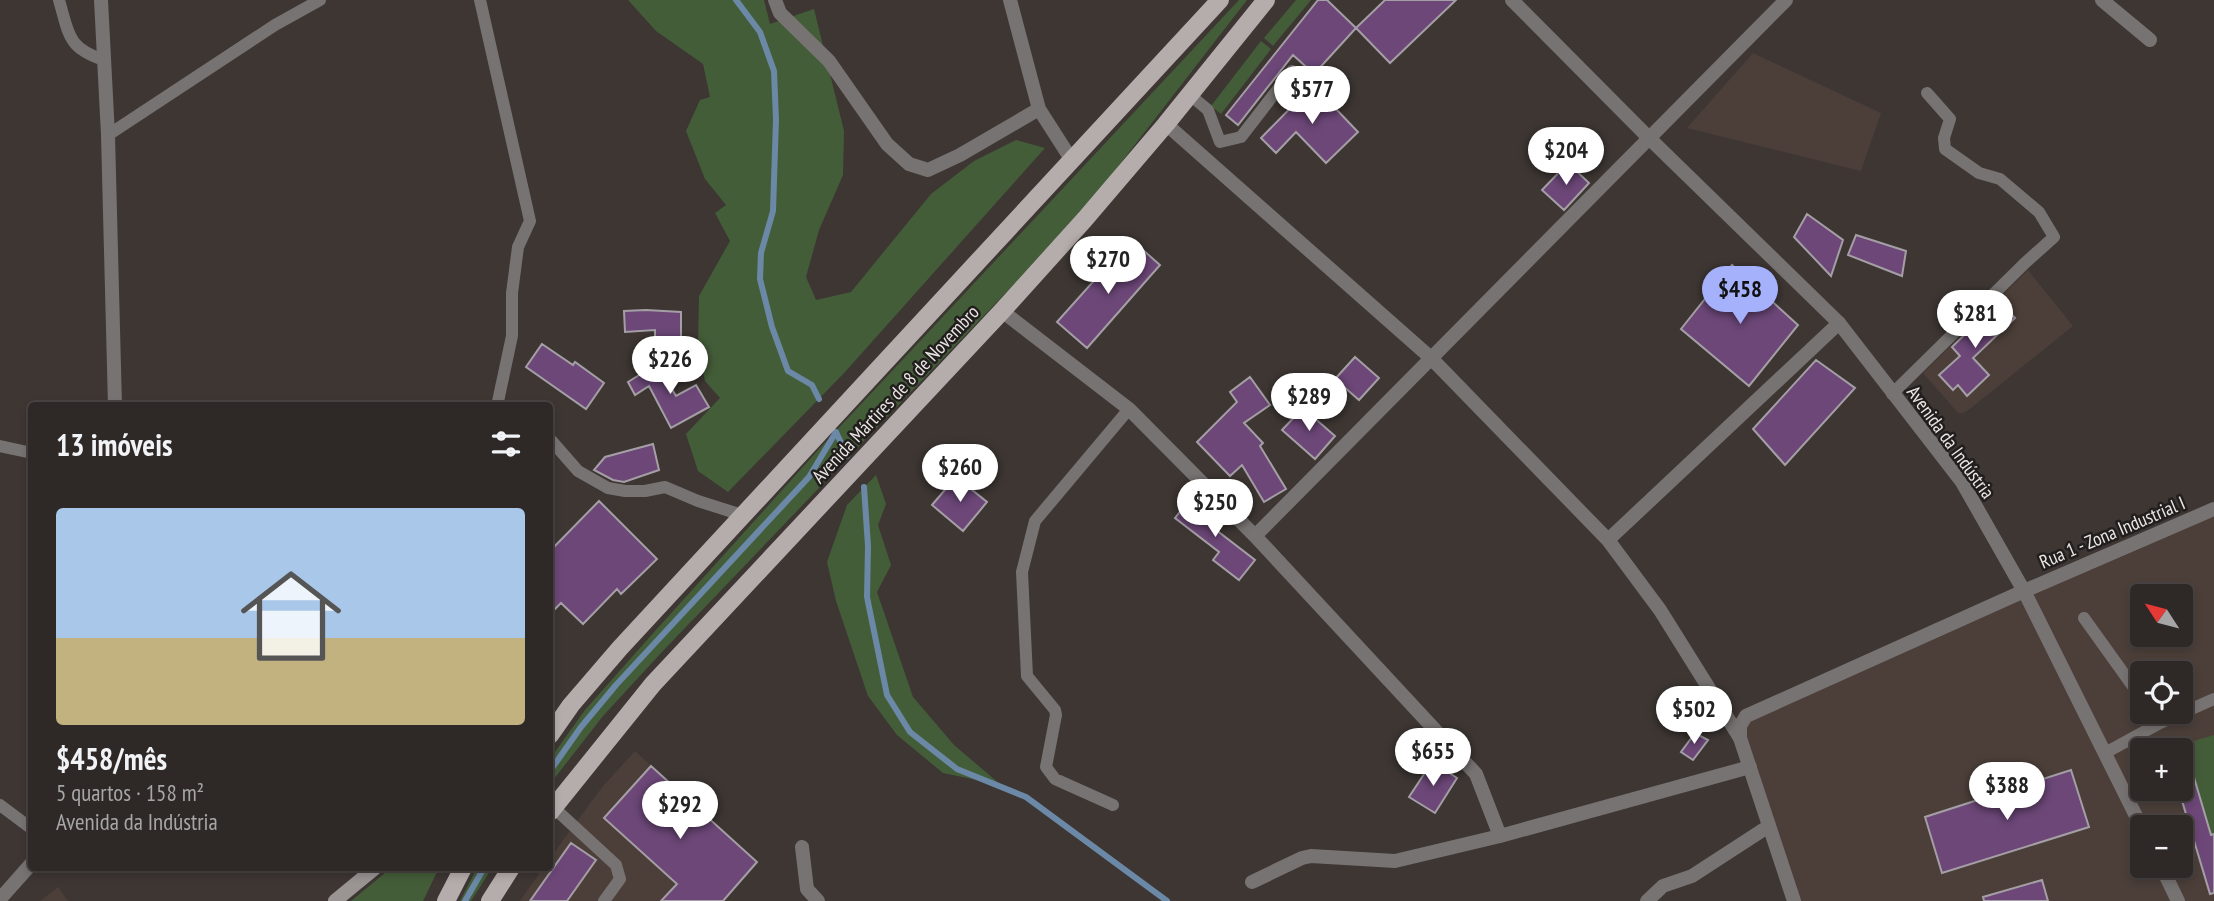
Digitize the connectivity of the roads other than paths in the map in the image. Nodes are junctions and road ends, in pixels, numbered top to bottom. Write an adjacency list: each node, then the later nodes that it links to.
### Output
1 (58, 0): 13 (lane)
2 (101, 0): 13 (street)
3 (320, 0): 19 (lane)
4 (480, 0): 29 (lane)
5 (775, 0): 17 (street)
6 (1010, 0): 17 (street)
7 (1220, 0): 22 (main road, Avenida Mártires de 8 de Novembro)
8 (1266, 0): 16 (main road, Avenida Mártires de 8 de Novembro)
9 (1786, 0): 20 (street)
10 (2102, 0): 12 (street)
11 (1516, 1): 20 (street, Avenida da Indústria)
12 (2150, 40)
13 (104, 60): 19 (street)
14 (1292, 71): 21 (lane)
15 (1927, 93): 27 (lane)
16 (1190, 95): 18 (main road, Avenida Mártires de 8 de Novembro); 21 (lane)
17 (1040, 109): 22 (street)
18 (1166, 124): 23 (street); 24 (main road, Avenida Mártires de 8 de Novembro)
19 (108, 135): 28 (street)
20 (1649, 138): 25 (street, Avenida da Indústria); 26 (street)
21 (1220, 142): 23 (lane)
22 (1071, 159): 35 (main road, Avenida Mártires de 8 de Novembro)
23 (1206, 159): 26 (street)
24 (1002, 311): 30 (street); 52 (main road, Avenida Mártires de 8 de Novembro)
25 (1839, 323): 27 (street, Avenida da Indústria); 37 (street)
26 (1431, 358): 36 (street); 37 (street)
27 (1892, 394): 38 (street, Avenida da Indústria)
28 (115, 402)
29 (501, 402)
30 (1129, 409): 36 (street); 51 (lane)
31 (553, 442): 35 (lane)
32 (0, 446): 33 (lane)
33 (28, 452)
34 (2214, 509): 38 (street, Rua 1 - Zona Industrial I)
35 (742, 515): 42 (main road, Avenida Mártires de 8 de Novembro)
36 (1255, 536): 57 (street)
37 (1608, 540): 47 (street)
38 (2024, 590): 47 (street); 48 (street, Avenida da Indústria)
39 (2084, 618): 40 (lane)
40 (2130, 682)
41 (2214, 699): 43 (lane)
42 (571, 705): 44 (main road); 46 (main road, Avenida Mártires de 8 de Novembro)
43 (2193, 706)
44 (553, 720)
45 (2147, 724): 48 (lane)
46 (553, 730)
47 (1740, 738): 49 (street)
48 (2105, 752): 54 (street, Avenida da Indústria)
49 (1750, 767): 56 (street); 57 (street)
50 (0, 805): 55 (lane)
51 (1114, 805)
52 (553, 807)
53 (553, 811): 69 (lane)
54 (2136, 815)
55 (28, 826)
56 (1769, 826): 71 (street); 72 (street)
57 (1500, 836): 64 (street)
58 (802, 847): 70 (street)
59 (28, 868): 65 (street)
60 (371, 871): 66 (main road)
61 (461, 871): 67 (main road)
62 (509, 871): 68 (main road)
63 (2167, 878): 73 (street)
64 (1252, 882)
65 (0, 899)
66 (335, 901)
67 (446, 901)
68 (490, 901)
69 (604, 901)
70 (818, 901)
71 (1647, 901)
72 (1794, 901)
73 (2178, 901)

